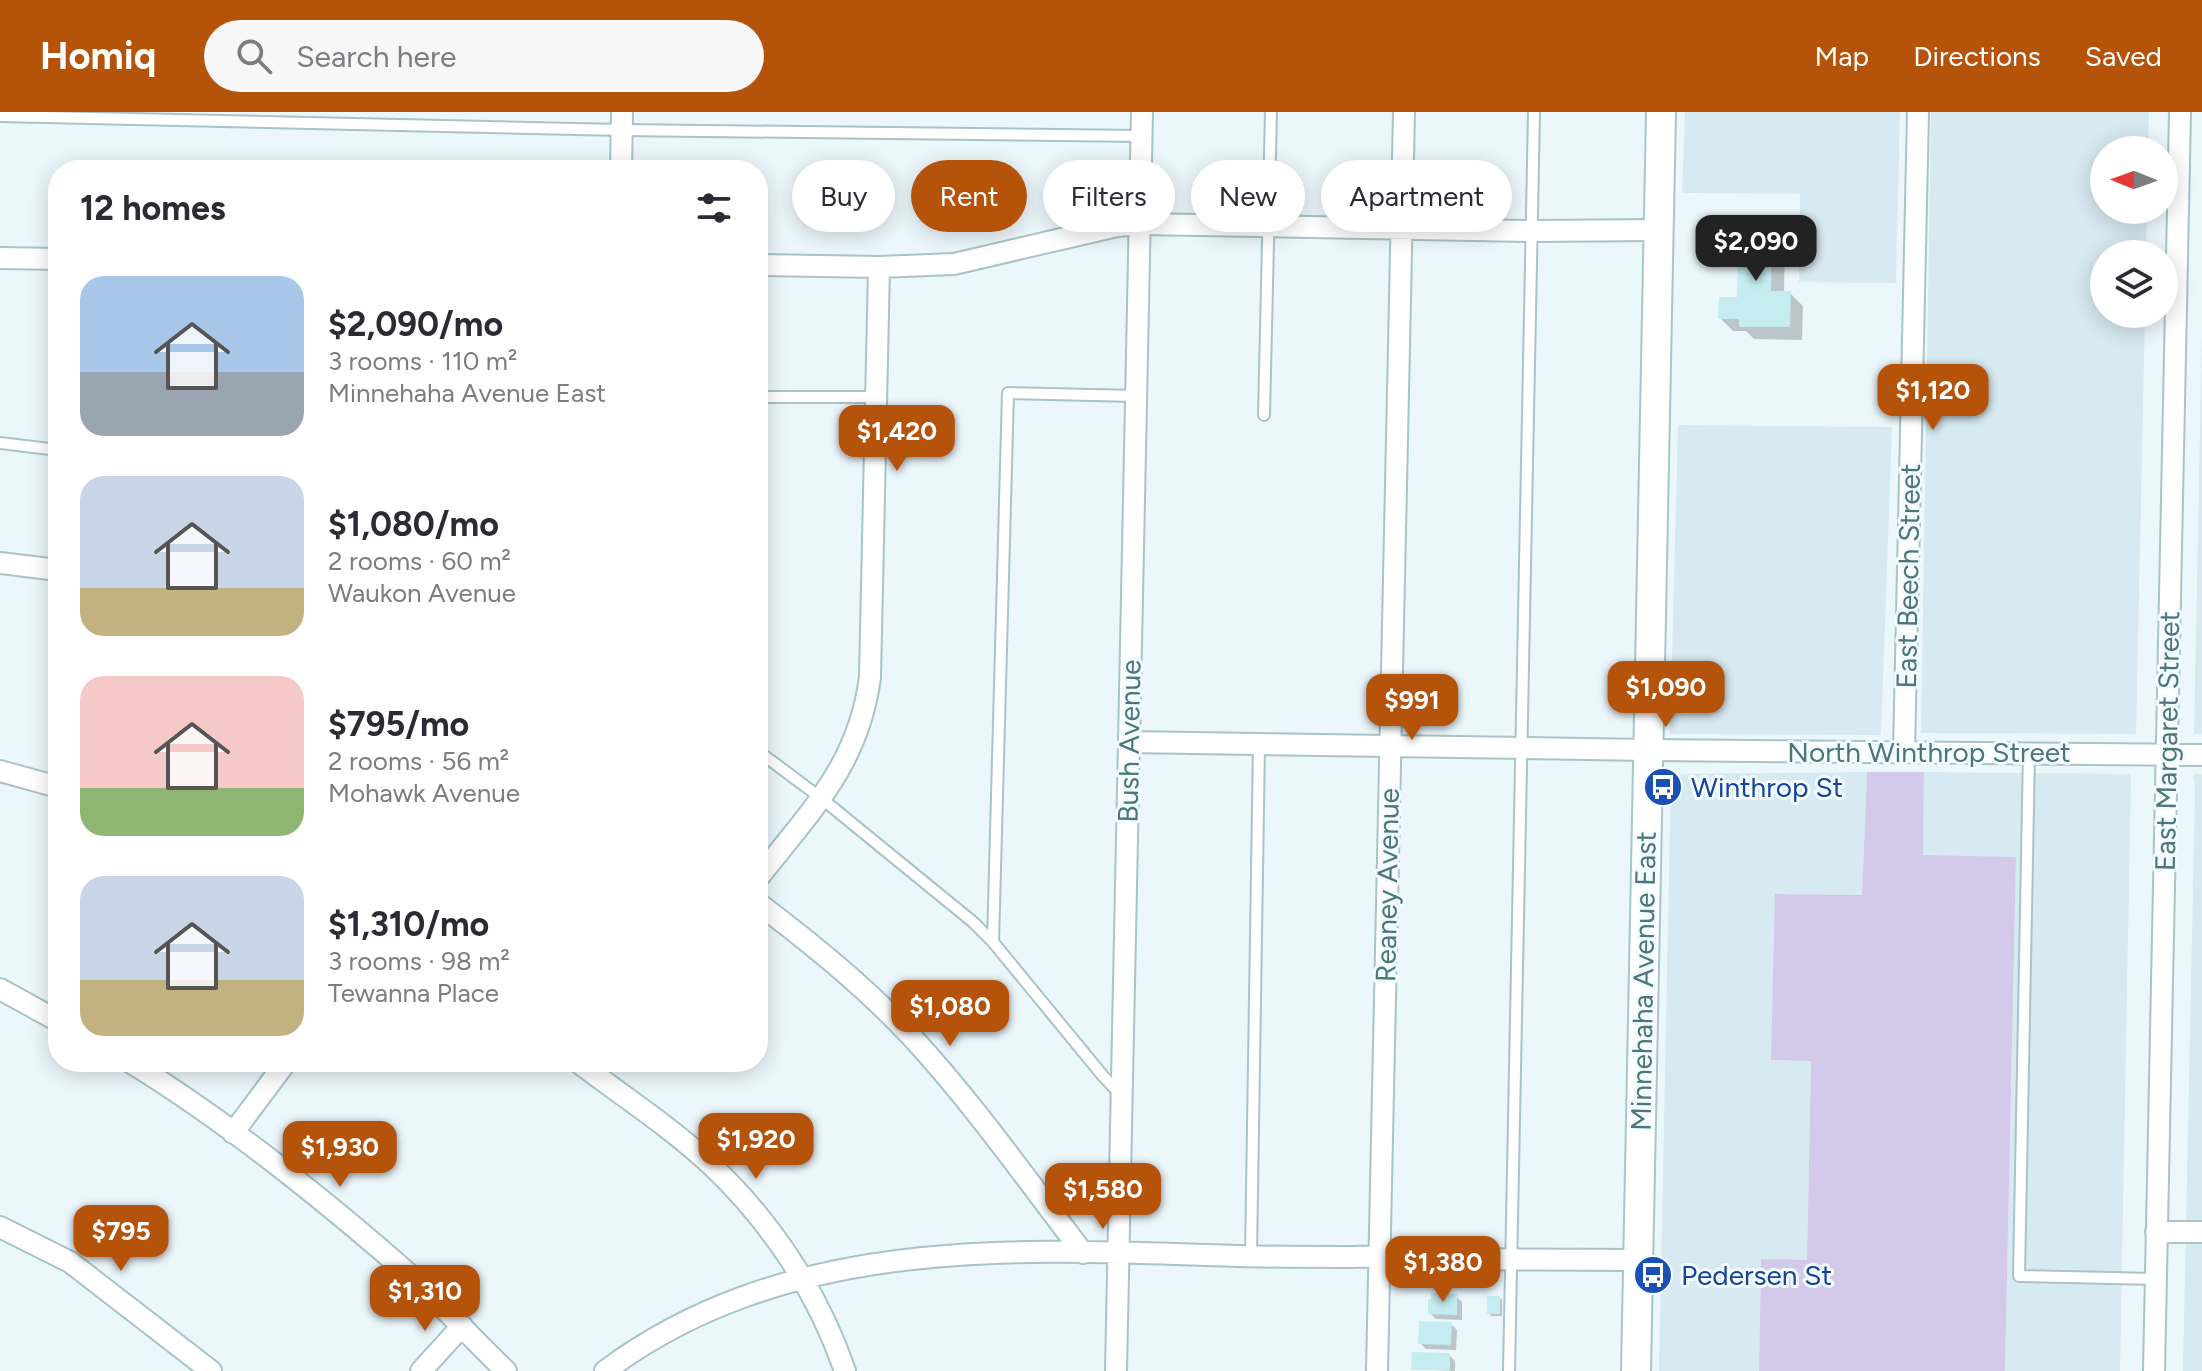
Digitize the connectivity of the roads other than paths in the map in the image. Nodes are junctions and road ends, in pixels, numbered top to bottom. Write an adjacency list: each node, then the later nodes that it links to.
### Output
1 (1142, 112): 10 (street, Bush Avenue)
2 (1271, 112): 13 (lane)
3 (1404, 112): 14 (street, Reaney Avenue)
4 (1534, 112): 17 (lane)
5 (1661, 112): 15 (main road, Minnehaha Avenue East)
6 (1918, 112): 39 (street, East Beech Street)
7 (2180, 112): 41 (street, East Margaret Street)
8 (0, 116): 9 (lane)
9 (622, 121): 10 (lane); 11 (street)
10 (1141, 136): 12 (street, Bush Avenue)
11 (621, 160)
12 (1141, 160)
13 (1270, 160)
14 (1403, 160)
15 (1659, 230): 17 (street); 38 (main road, Minnehaha Avenue East)
16 (1512, 231): 17 (street)
17 (1532, 231): 37 (lane)
18 (1091, 232): 25 (street)
19 (1140, 232): 26 (street, Bush Avenue)
20 (1268, 232): 29 (lane)
21 (1402, 232): 36 (street, Reaney Avenue)
22 (0, 258): 23 (street)
23 (48, 259)
24 (768, 265): 25 (street)
25 (879, 267): 28 (street)
26 (1136, 396): 34 (street, Bush Avenue); 49 (lane)
27 (768, 397): 28 (lane)
28 (877, 397): 46 (street)
29 (1264, 415)
30 (0, 443): 31 (lane)
31 (48, 449)
32 (0, 563): 33 (street)
33 (48, 569)
34 (1129, 742): 35 (street, North Winthrop Street); 55 (street, Bush Avenue)
35 (1259, 743): 36 (street, North Winthrop Street); 63 (lane)
36 (1390, 745): 37 (street, North Winthrop Street); 62 (street, Reaney Avenue)
37 (1521, 747): 38 (street, North Winthrop Street); 64 (lane)
38 (1648, 750): 39 (street, North Winthrop Street); 65 (main road, Minnehaha Avenue East)
39 (1904, 752): 40 (street, North Winthrop Street)
40 (2029, 753): 41 (street, North Winthrop Street); 67 (lane)
41 (2167, 754): 42 (street, North Winthrop Street); 58 (street, East Margaret Street)
42 (2202, 755)
43 (768, 758): 46 (lane)
44 (0, 771): 45 (street)
45 (48, 784)
46 (821, 798): 47 (street); 49 (lane)
47 (768, 865)
48 (768, 911): 60 (street)
49 (993, 942): 55 (lane)
50 (0, 989): 51 (street)
51 (48, 1015)
52 (146, 1072): 56 (street)
53 (279, 1072): 56 (street)
54 (591, 1072): 66 (street)
55 (1122, 1095): 61 (street, Bush Avenue)
56 (233, 1133): 68 (street)
57 (0, 1227): 69 (street)
58 (2156, 1232): 59 (street); 67 (street, East Margaret Street)
59 (2202, 1232)
60 (1083, 1253): 61 (street); 66 (street)
61 (1118, 1253): 63 (street); 74 (street, Bush Avenue)
62 (1380, 1255): 63 (street); 64 (street); 75 (street, Reaney Avenue)
63 (1251, 1256)
64 (1512, 1260): 65 (street); 76 (lane)
65 (1638, 1260): 77 (main road, Minnehaha Avenue East)
66 (803, 1279): 72 (street); 73 (street)
67 (2156, 1279): 78 (street, East Margaret Street)
68 (462, 1326): 70 (street); 71 (street)
69 (211, 1371)
70 (421, 1371)
71 (506, 1371)
72 (605, 1371)
73 (845, 1371)
74 (1116, 1371)
75 (1377, 1371)
76 (1509, 1371)
77 (1636, 1371)
78 (2154, 1371)

